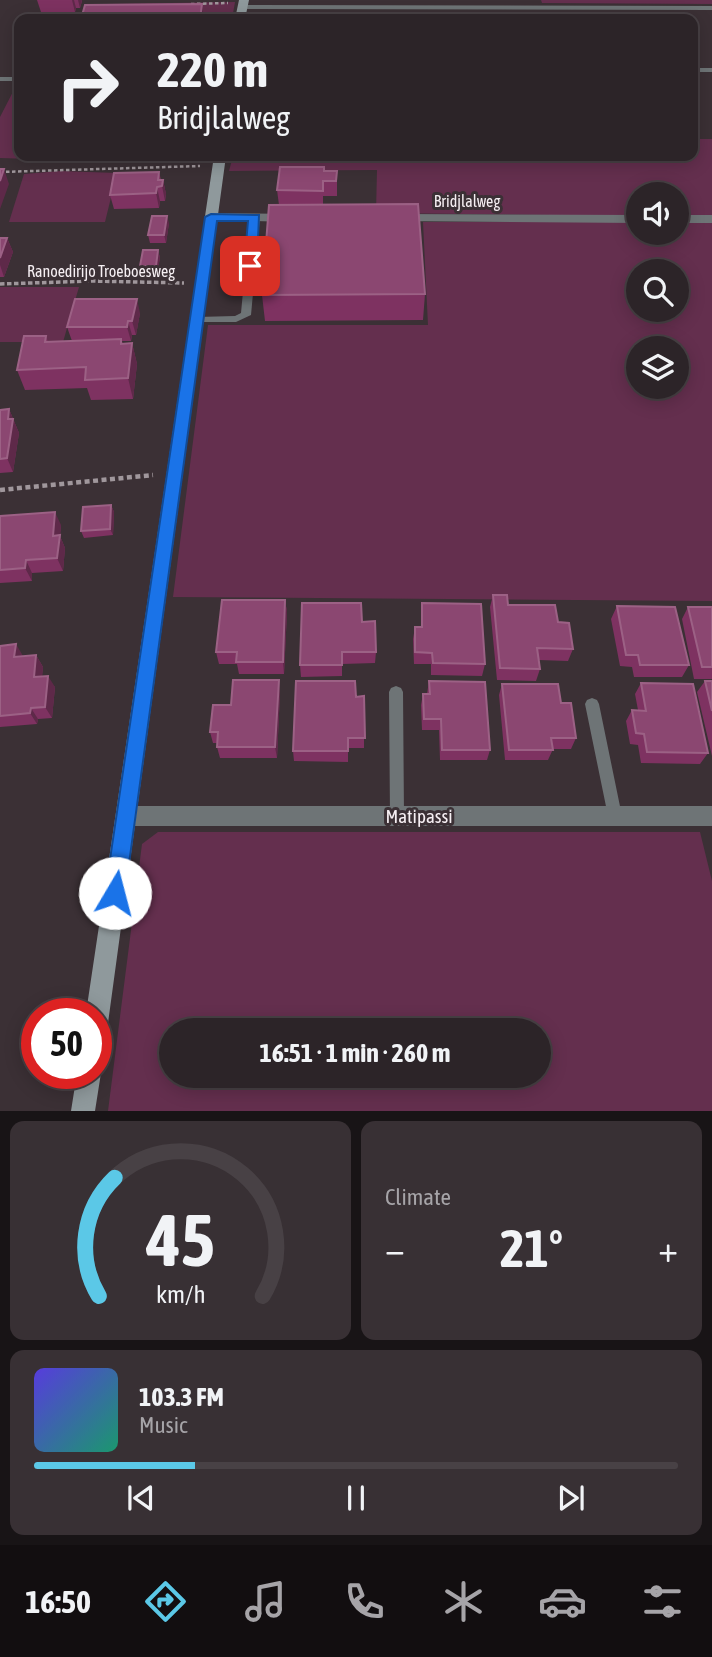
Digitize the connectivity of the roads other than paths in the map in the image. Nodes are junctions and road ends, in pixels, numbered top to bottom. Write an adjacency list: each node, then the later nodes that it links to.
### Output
1 (243, 3): 2 (lane)
2 (712, 8)
3 (219, 161): 4 (main road)
4 (211, 217): 5 (street); 11 (main road)
5 (255, 217): 6 (street); 11 (lane)
6 (309, 218)
7 (378, 218): 8 (street, Bridjlalweg)
8 (626, 219)
9 (689, 219): 10 (street)
10 (712, 219)
11 (197, 320): 14 (main road)
12 (396, 692): 15 (lane)
13 (592, 704): 16 (lane)
14 (126, 816): 15 (street, Matipassi); 18 (main road)
15 (397, 816): 16 (street, Matipassi)
16 (615, 816): 17 (street, Matipassi)
17 (712, 816)
18 (100, 998)
19 (86, 1089): 20 (main road)
20 (83, 1111)

